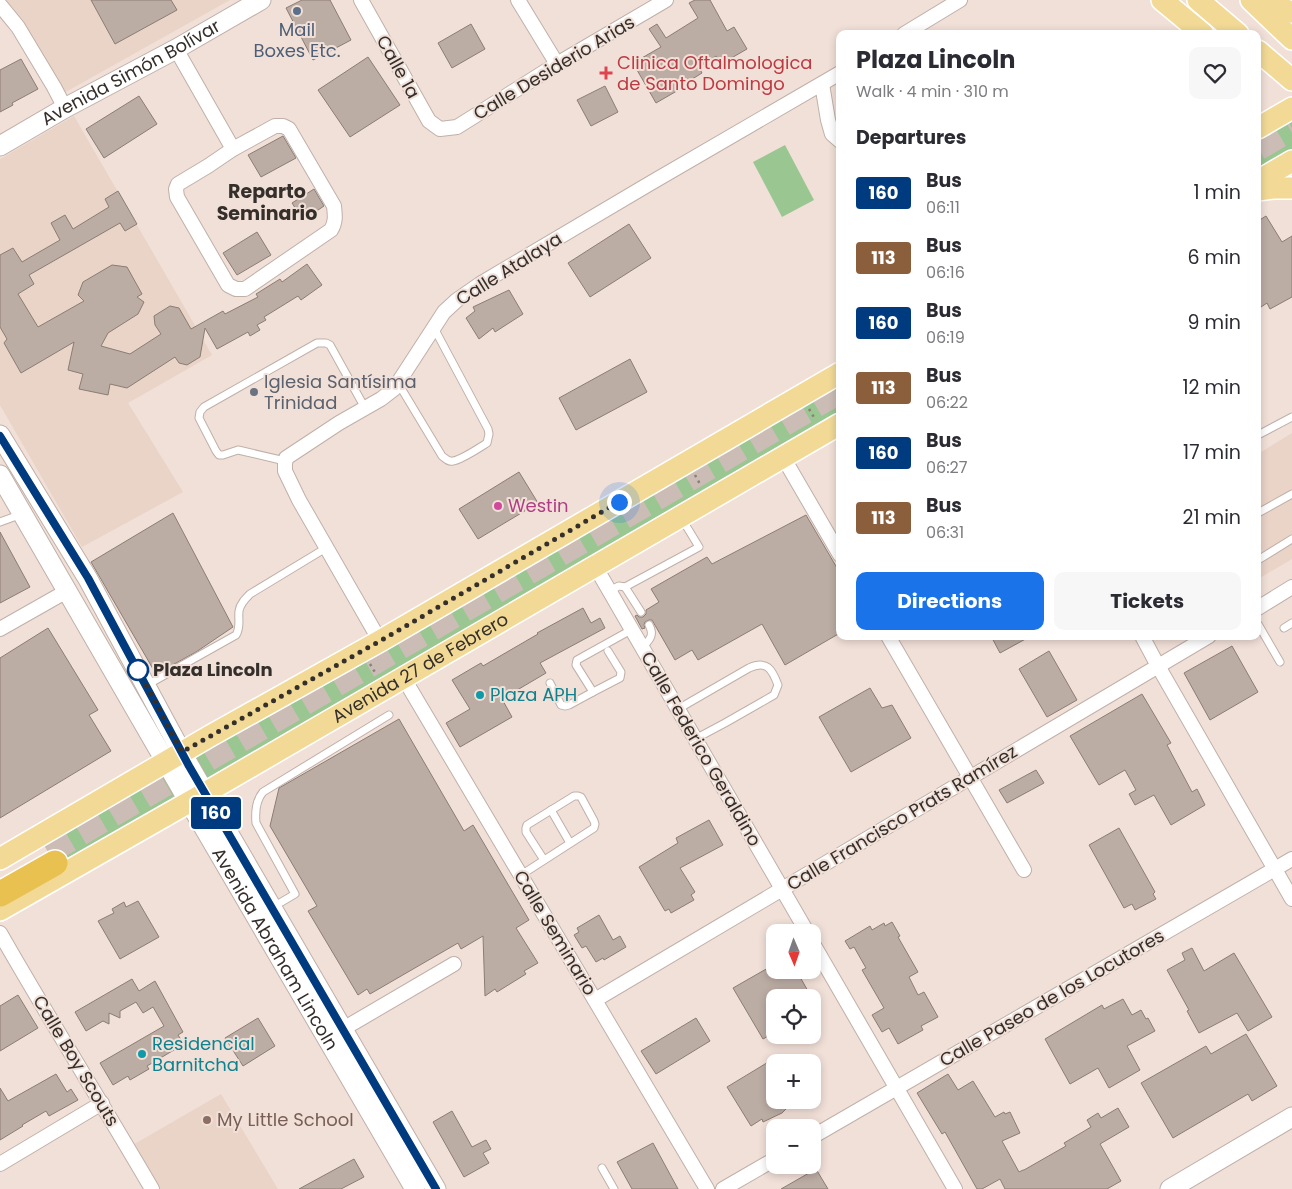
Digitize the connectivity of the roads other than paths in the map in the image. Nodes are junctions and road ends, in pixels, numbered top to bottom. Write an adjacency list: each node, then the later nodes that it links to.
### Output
1 (261, 0): 16 (main road, Avenida Simón Bolívar)
2 (361, 0): 25 (street, Calle 1a)
3 (518, 0): 18 (street)
4 (666, 0): 18 (street, Calle Desiderio Arias)
5 (960, 0): 12 (street)
6 (1162, 0): 13 (main road)
7 (1198, 0): 14 (main road)
8 (1251, 0): 15 (main road)
9 (1257, 0): 11 (main road)
10 (0, 5): 22 (street)
11 (1292, 12)
12 (911, 30)
13 (1198, 30)
14 (1233, 30)
15 (1292, 39)
16 (176, 49): 22 (main road, Avenida Simón Bolívar); 28 (street)
17 (1261, 53): 20 (main road)
18 (557, 64): 25 (street, Calle Desiderio Arias)
19 (836, 75): 21 (street, Calle Atalaya)
20 (1292, 80)
21 (822, 84): 26 (street); 33 (street, Calle Atalaya)
22 (66, 108): 27 (main road, Avenida Simón Bolívar)
23 (1292, 108): 24 (main road)
24 (1261, 126)
25 (440, 129)
26 (836, 138)
27 (0, 146)
28 (233, 149): 28 (street)
29 (1292, 161): 30 (main road)
30 (1261, 179)
31 (1292, 188): 32 (main road)
32 (1261, 190)
33 (434, 328): 35 (street, Calle Atalaya); 35 (lane)
34 (836, 375): 69 (main road)
35 (398, 383): 36 (street, Calle Atalaya)
36 (365, 408): 42 (street, Calle Atalaya); 42 (lane)
37 (1292, 417): 39 (lane)
38 (831, 429): 41 (main road, Avenida 27 de Febrero)
39 (1261, 433)
40 (0, 436): 76 (main road, Avenida Abraham Lincoln)
41 (783, 457): 47 (main road, Avenida 27 de Febrero); 51 (street)
42 (285, 461): 50 (street)
43 (0, 475): 46 (main road, Avenida Abraham Lincoln)
44 (1292, 494): 45 (lane)
45 (1261, 511)
46 (23, 514): 48 (lane); 56 (main road, Avenida Abraham Lincoln)
47 (680, 516): 53 (main road, Avenida 27 de Febrero); 54 (lane)
48 (0, 522)
49 (1292, 539): 52 (lane)
50 (326, 548): 69 (street); 76 (lane)
51 (836, 548)
52 (1261, 558)
53 (595, 566): 57 (street, Calle Federico Geraldino); 74 (main road, Avenida 27 de Febrero)
54 (625, 587): 57 (lane); 59 (lane)
55 (1292, 587): 58 (street)
56 (67, 591): 63 (street); 81 (main road, Avenida Abraham Lincoln)
57 (609, 591): 65 (street, Calle Federico Geraldino)
58 (1261, 606)
59 (641, 612)
60 (1292, 623): 62 (lane)
61 (649, 625): 70 (lane)
62 (1284, 628)
63 (0, 629)
64 (1261, 629): 72 (lane)
65 (632, 630): 70 (street, Calle Federico Geraldino); 77 (lane)
66 (890, 640): 82 (street)
67 (1144, 640): 73 (street)
68 (1202, 640): 73 (street, Calle Francisco Prats Ramírez)
69 (371, 646): 81 (main road)
70 (642, 648): 78 (street, Calle Federico Geraldino)
71 (608, 651): 77 (lane)
72 (1280, 662)
73 (1158, 666): 82 (street, Calle Francisco Prats Ramírez); 89 (street)
74 (403, 678): 83 (main road, Avenida 27 de Febrero); 91 (street, Calle Seminario)
75 (550, 683): 77 (lane)
76 (146, 686): 81 (main road, Avenida Abraham Lincoln)
77 (593, 692)
78 (678, 709): 80 (street, Calle Federico Geraldino); 80 (lane)
79 (389, 715): 96 (lane)
80 (695, 739): 93 (street, Calle Federico Geraldino)
81 (174, 757): 83 (main road, Avenida Abraham Lincoln); 86 (main road)
82 (970, 778): 90 (street); 93 (street, Calle Francisco Prats Ramírez)
83 (197, 798): 96 (main road, Avenida Abraham Lincoln); 97 (main road, Avenida 27 de Febrero); 112 (main road, Avenida Abraham Lincoln)
84 (551, 810): 85 (lane); 85 (lane); 88 (lane)
85 (570, 843): 88 (lane)
86 (0, 859)
87 (1292, 859): 89 (street, Calle Paseo de los Locutores)
88 (544, 860): 91 (lane)
89 (1275, 869): 95 (street); 104 (street, Calle Paseo de los Locutores)
90 (1024, 870)
91 (521, 875): 102 (street, Calle Seminario)
92 (0, 880): 94 (highway)
93 (782, 889): 98 (street, Calle Federico Geraldino); 102 (street, Calle Francisco Prats Ramírez)
94 (0, 894)
95 (1292, 899)
96 (272, 908): 103 (main road, Avenida Abraham Lincoln)
97 (0, 910)
98 (802, 924)
99 (0, 932): 105 (street, Calle Boy Scouts)
100 (821, 958): 104 (street)
101 (454, 964): 103 (street)
102 (595, 1000): 115 (street, Calle Seminario)
103 (343, 1030): 113 (main road, Avenida Abraham Lincoln)
104 (896, 1089): 107 (street, Calle Paseo de los Locutores); 117 (street)
105 (102, 1103): 108 (street); 111 (street, Calle Boy Scouts)
106 (1292, 1117): 118 (main road)
107 (821, 1132)
108 (0, 1164)
109 (766, 1164): 116 (street)
110 (602, 1168): 114 (lane)
111 (152, 1189)
112 (415, 1189)
113 (436, 1189)
114 (614, 1189)
115 (707, 1189)
116 (723, 1189)
117 (955, 1189)
118 (1170, 1189)

